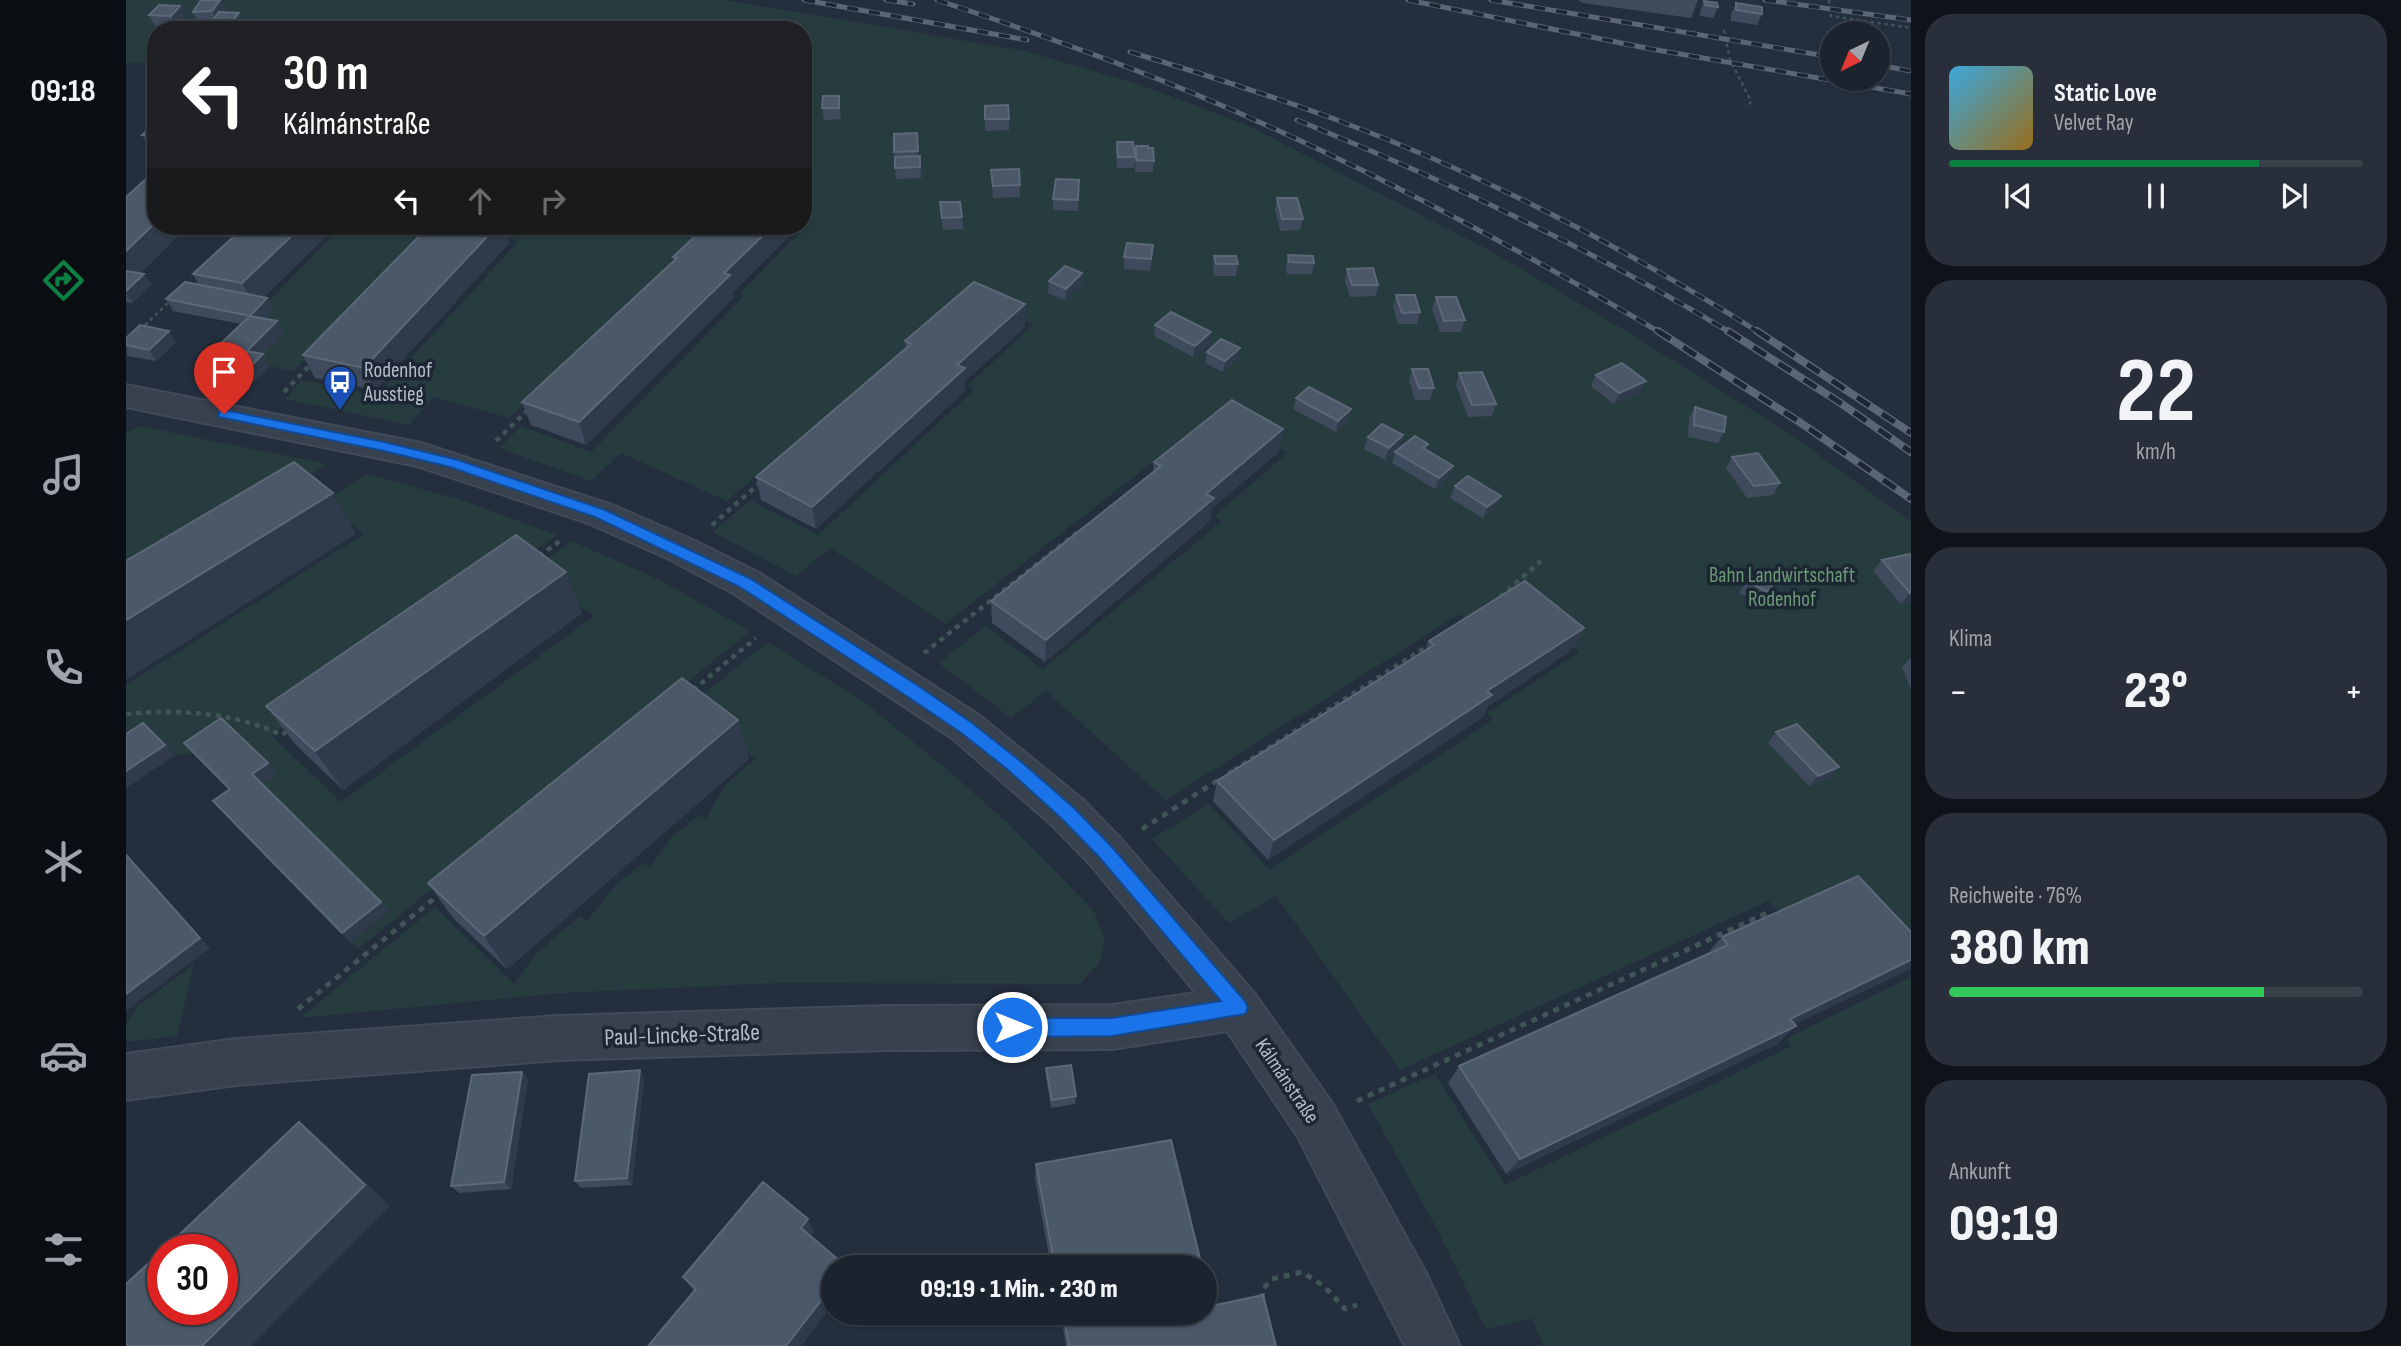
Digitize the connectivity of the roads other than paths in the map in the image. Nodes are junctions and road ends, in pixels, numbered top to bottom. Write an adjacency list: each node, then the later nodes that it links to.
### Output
1 (126, 396): 2 (street, Kálmánstraße)
2 (1238, 1008): 3 (street, Paul-Lincke-Straße); 4 (street, Kálmánstraße)
3 (126, 1077)
4 (1433, 1346)

